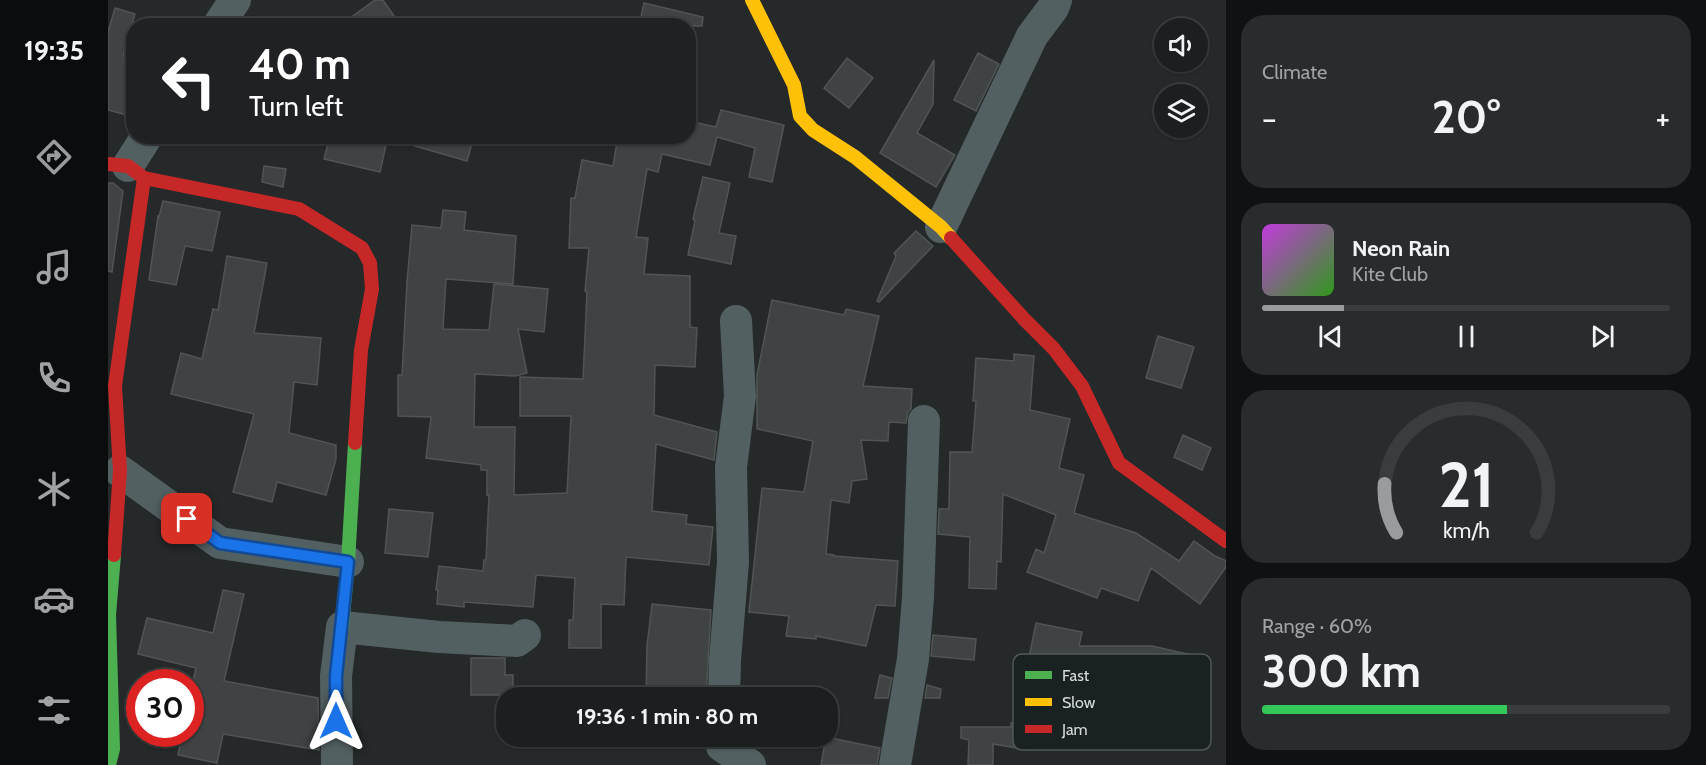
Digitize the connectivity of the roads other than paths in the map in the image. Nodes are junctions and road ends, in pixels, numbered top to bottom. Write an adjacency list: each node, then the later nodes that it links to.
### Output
1 (235, 0): 4 (street)
2 (752, 0): 7 (street)
3 (1056, 0): 7 (street)
4 (223, 18)
5 (142, 144): 6 (street)
6 (126, 170): 9 (street); 13 (street)
7 (941, 227): 12 (street)
8 (736, 321): 17 (street)
9 (111, 384): 11 (street)
10 (924, 421): 22 (street)
11 (120, 471): 13 (street); 14 (street)
12 (1226, 542)
13 (348, 562): 15 (street)
14 (108, 615): 19 (street)
15 (342, 627): 16 (street); 20 (street)
16 (525, 635)
17 (724, 687)
18 (723, 747): 21 (street)
19 (109, 765)
20 (337, 765)
21 (750, 765)
22 (895, 765)

